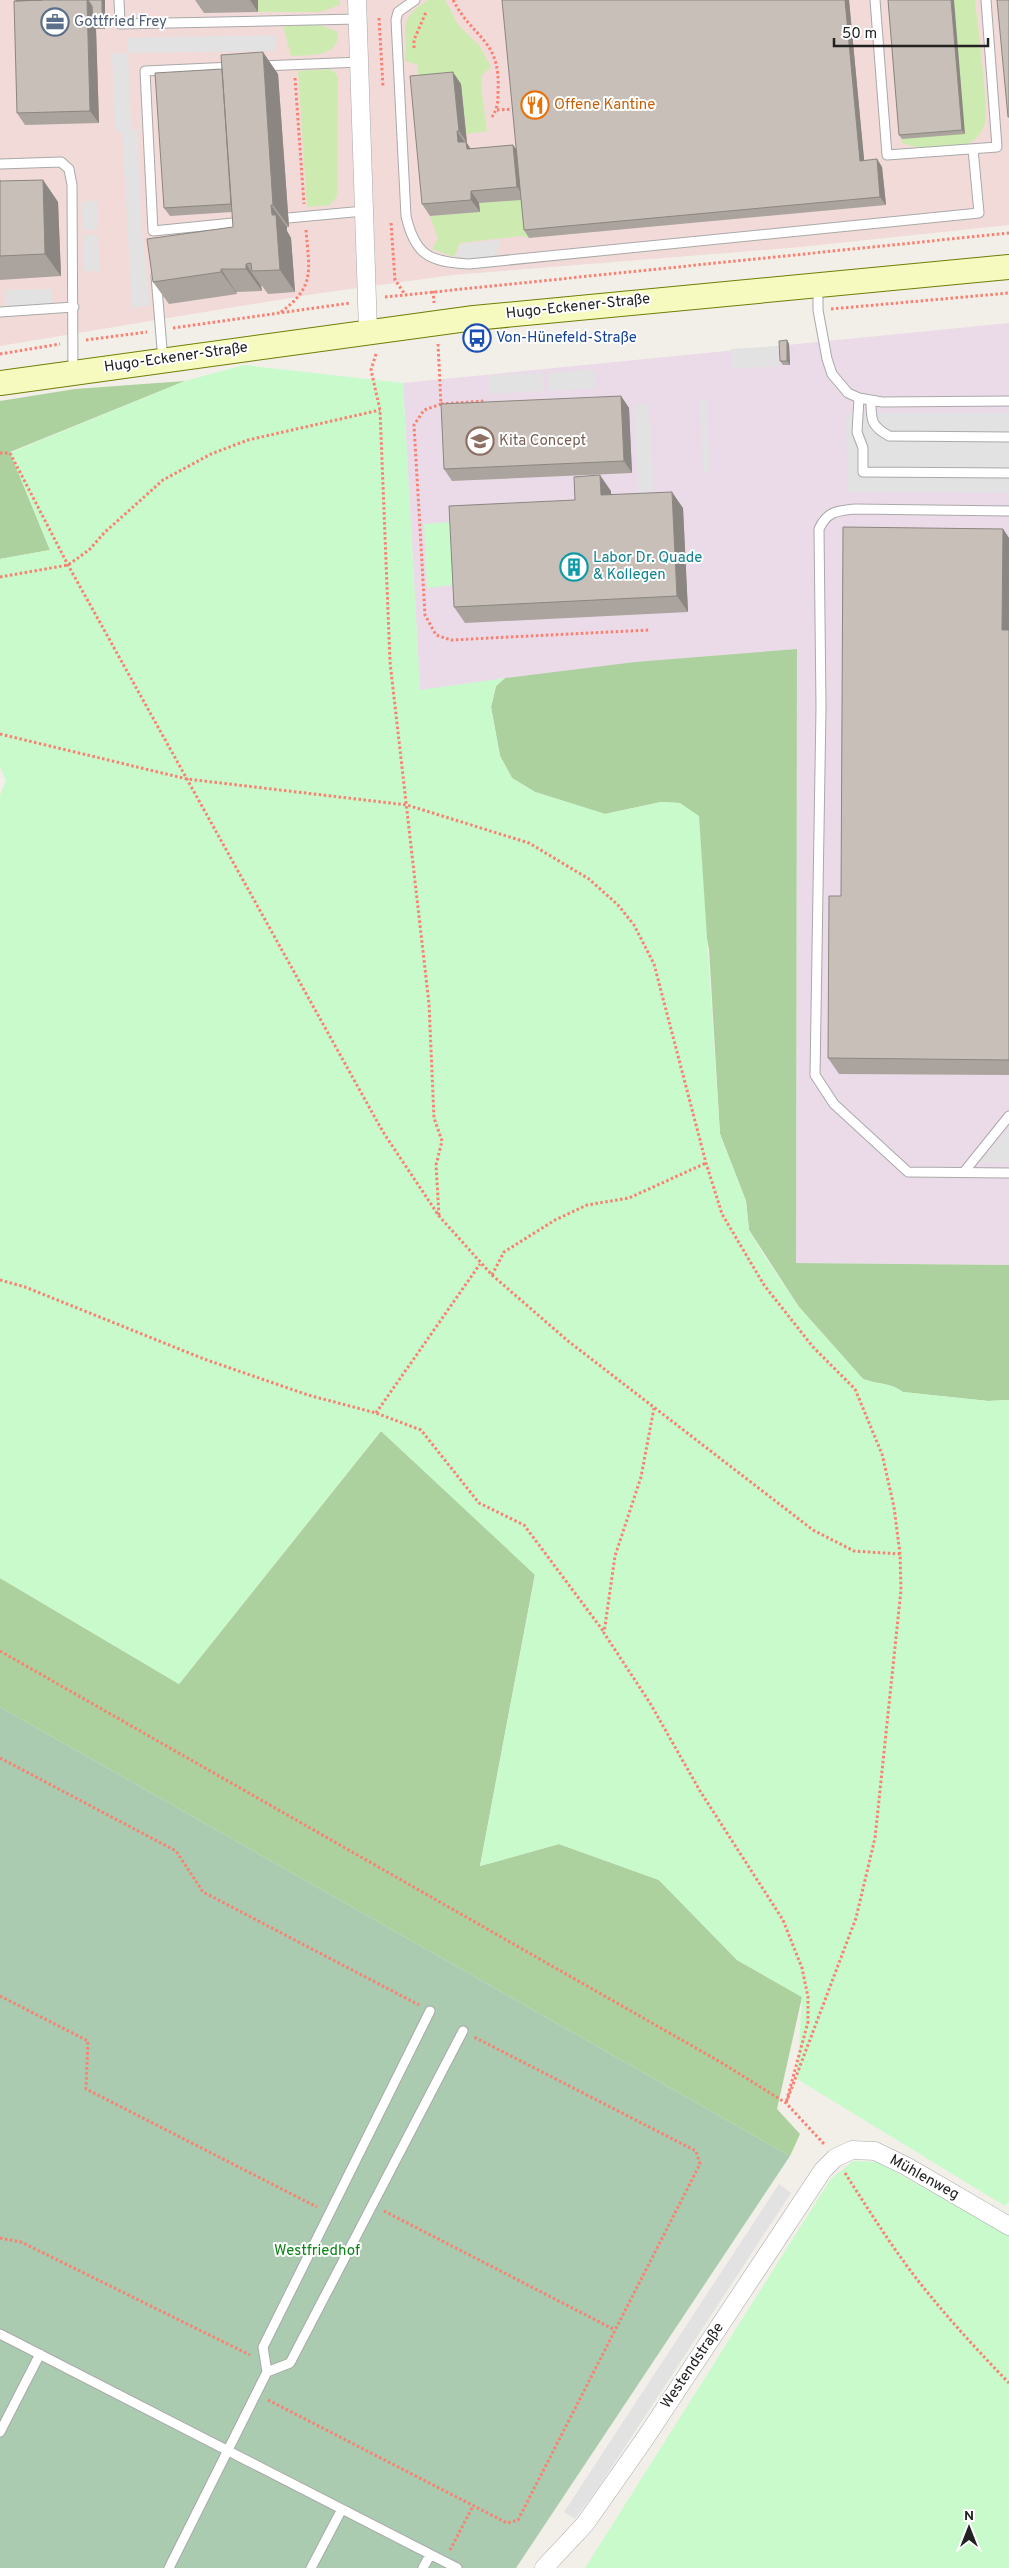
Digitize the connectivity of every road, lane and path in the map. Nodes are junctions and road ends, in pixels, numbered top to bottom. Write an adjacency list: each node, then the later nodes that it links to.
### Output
1 (119, 0): 8 (lane)
2 (357, 0): 8 (street)
3 (415, 0): 17 (lane)
4 (453, 0): 15 (path)
5 (875, 0): 17 (lane)
6 (986, 0): 17 (lane)
7 (430, 4): 9 (path)
8 (358, 19): 10 (street)
9 (414, 49)
10 (361, 62): 11 (lane); 19 (street)
11 (294, 64): 12 (lane); 20 (path)
12 (254, 66)
13 (244, 67): 23 (lane)
14 (517, 109): 15 (path)
15 (497, 110): 16 (path)
16 (492, 117)
17 (972, 149)
18 (0, 164): 31 (lane)
19 (364, 211): 20 (lane); 30 (street)
20 (305, 216): 21 (lane); 34 (path)
21 (288, 218)
22 (246, 222): 23 (lane)
23 (153, 231): 25 (lane)
24 (1009, 233): 30 (path)
25 (153, 241)
26 (1009, 267): 28 (main road, Hugo-Eckener-Straße)
27 (156, 271): 35 (lane)
28 (818, 285): 32 (lane); 36 (main road, Hugo-Eckener-Straße)
29 (1009, 293): 32 (path)
30 (367, 300): 34 (path); 36 (street)
31 (74, 307): 33 (lane); 38 (lane)
32 (818, 310): 43 (lane)
33 (0, 312)
34 (280, 313): 35 (path)
35 (161, 330): 38 (path); 40 (lane)
36 (372, 341): 40 (main road, Hugo-Eckener-Straße); 48 (path)
37 (438, 341): 47 (path)
38 (74, 342): 39 (path); 41 (lane)
39 (0, 354)
40 (163, 361): 41 (main road, Hugo-Eckener-Straße)
41 (73, 372): 42 (main road, Hugo-Eckener-Straße)
42 (0, 383)
43 (859, 398): 45 (lane); 51 (lane)
44 (485, 401): 47 (path)
45 (871, 401): 46 (lane); 49 (lane)
46 (1009, 401)
47 (441, 404): 55 (path)
48 (380, 410): 53 (path); 58 (path)
49 (1009, 437)
50 (0, 452): 53 (path)
51 (1009, 473)
52 (1009, 511): 61 (lane)
53 (68, 565): 54 (path); 57 (path)
54 (0, 577)
55 (650, 630)
56 (0, 734): 57 (path)
57 (187, 779): 58 (path); 63 (path)
58 (408, 805): 60 (path); 63 (path)
59 (1009, 1116): 61 (lane)
60 (706, 1163): 65 (path); 69 (path)
61 (964, 1172): 62 (lane)
62 (1009, 1173)
63 (439, 1216): 64 (path)
64 (480, 1264): 65 (path); 68 (path)
65 (492, 1275): 67 (path)
66 (0, 1280): 68 (path)
67 (654, 1408): 69 (path); 70 (path)
68 (376, 1414): 70 (path)
69 (900, 1554): 76 (path)
70 (604, 1633): 76 (path)
71 (0, 1651): 76 (path)
72 (0, 1758): 74 (path)
73 (0, 1996): 79 (path)
74 (430, 2011): 79 (lane)
75 (463, 2031): 78 (lane); 82 (path)
76 (786, 2103): 77 (path)
77 (835, 2158): 80 (street, Mühlenweg); 86 (path); 98 (street, Westendstraße)
78 (372, 2205): 82 (path); 85 (lane)
79 (330, 2213): 85 (lane)
80 (1009, 2226)
81 (0, 2238): 85 (path)
82 (615, 2330): 90 (path)
83 (0, 2334): 84 (lane)
84 (40, 2354): 88 (lane); 89 (lane)
85 (266, 2367): 87 (lane)
86 (1009, 2383)
87 (256, 2394): 89 (lane); 90 (path)
88 (0, 2432)
89 (230, 2450): 91 (lane); 94 (lane)
90 (473, 2506): 93 (path)
91 (342, 2509): 92 (lane); 95 (lane)
92 (430, 2555): 93 (lane); 96 (lane)
93 (444, 2561): 97 (lane)
94 (169, 2568)
95 (312, 2568)
96 (423, 2568)
97 (457, 2568)
98 (544, 2568)

